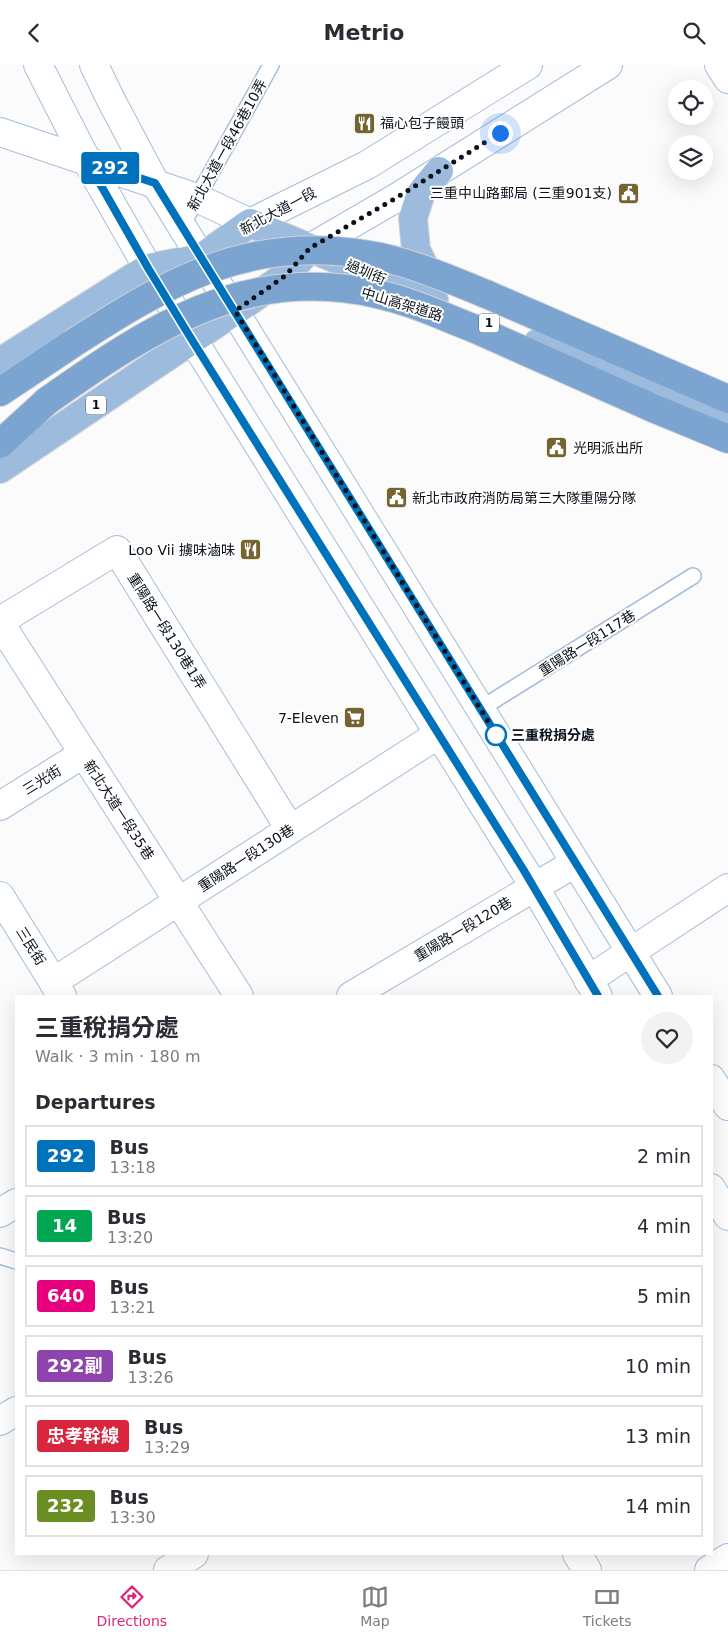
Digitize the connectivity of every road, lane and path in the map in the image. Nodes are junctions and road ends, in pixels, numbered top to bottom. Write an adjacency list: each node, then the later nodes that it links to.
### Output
1 (38, 65): 9 (street)
2 (94, 65): 11 (street)
3 (271, 65): 12 (lane, 新北大道一段46巷10弄)
4 (528, 65): 13 (street, 新北大道一段)
5 (608, 65): 10 (street)
6 (720, 65): 7 (street)
7 (728, 79)
8 (0, 132): 9 (street, 過圳街)
9 (87, 161): 11 (street, 過圳街); 17 (street)
10 (439, 171): 15 (street); 19 (main road)
11 (155, 183): 12 (street, 過圳街); 14 (street)
12 (197, 198): 13 (street, 過圳街); 14 (lane, 新北大道一段46巷10弄)
13 (250, 223): 15 (main road, 過圳街 / 1); 16 (main road, 新北大道一段)
14 (182, 225): 16 (street)
15 (316, 245): 18 (main road, 1); 19 (main road, 過圳街 / 1)
16 (201, 258): 17 (main road, 新北大道一段); 20 (street)
17 (148, 268): 21 (street); 23 (main road, 新北大道一段)
18 (285, 276): 19 (main road); 20 (main road, 1)
19 (443, 304): 28 (main road, 過圳街 / 1)
20 (235, 311): 21 (main road, 1); 35 (street)
21 (192, 340): 32 (main road, 1); 36 (street)
22 (72, 344): 24 (highway); 25 (highway, 1); 26 (highway, 1, bridge)
23 (0, 362)
24 (0, 383)
25 (0, 392)
26 (728, 399)
27 (47, 401): 29 (highway, 中山高架道路 / 1); 30 (highway, 中山高架道路 / 1, bridge); 31 (highway)
28 (728, 421)
29 (0, 433)
30 (728, 439)
31 (0, 445)
32 (0, 469)
33 (693, 576): 35 (lane, 重陽路一段117巷)
34 (0, 622): 37 (street, 新北大道一段35巷); 39 (street, 重陽路一段130巷1弄)
35 (480, 709): 40 (street)
36 (439, 734): 39 (street, 重陽路一段130巷); 41 (street)
37 (83, 754): 38 (street, 三光街); 44 (street, 新北大道一段35巷)
38 (0, 806)
39 (290, 829): 44 (street, 重陽路一段130巷)
40 (575, 863): 41 (street, 重陽路一段120巷); 45 (street)
41 (534, 886): 46 (street); 49 (street, 重陽路一段120巷)
42 (728, 888): 45 (street)
43 (0, 896): 47 (street, 三民街)
44 (178, 901): 47 (street, 重陽路一段130巷); 48 (street, 新北大道一段35巷)
45 (630, 952): 46 (street); 50 (street)
46 (593, 988)
47 (58, 989)
48 (238, 995)
49 (353, 995)
50 (657, 995)
51 (713, 1082): 52 (street)
52 (728, 1106)
53 (713, 1190): 56 (street)
54 (15, 1204): 55 (street)
55 (0, 1213)
56 (728, 1216)
57 (0, 1256): 58 (lane)
58 (15, 1261)
59 (15, 1412): 60 (street)
60 (0, 1421)
61 (192, 1555): 64 (street)
62 (578, 1555): 65 (street)
63 (728, 1558): 66 (street)
64 (168, 1570)
65 (587, 1570)
66 (710, 1570)

